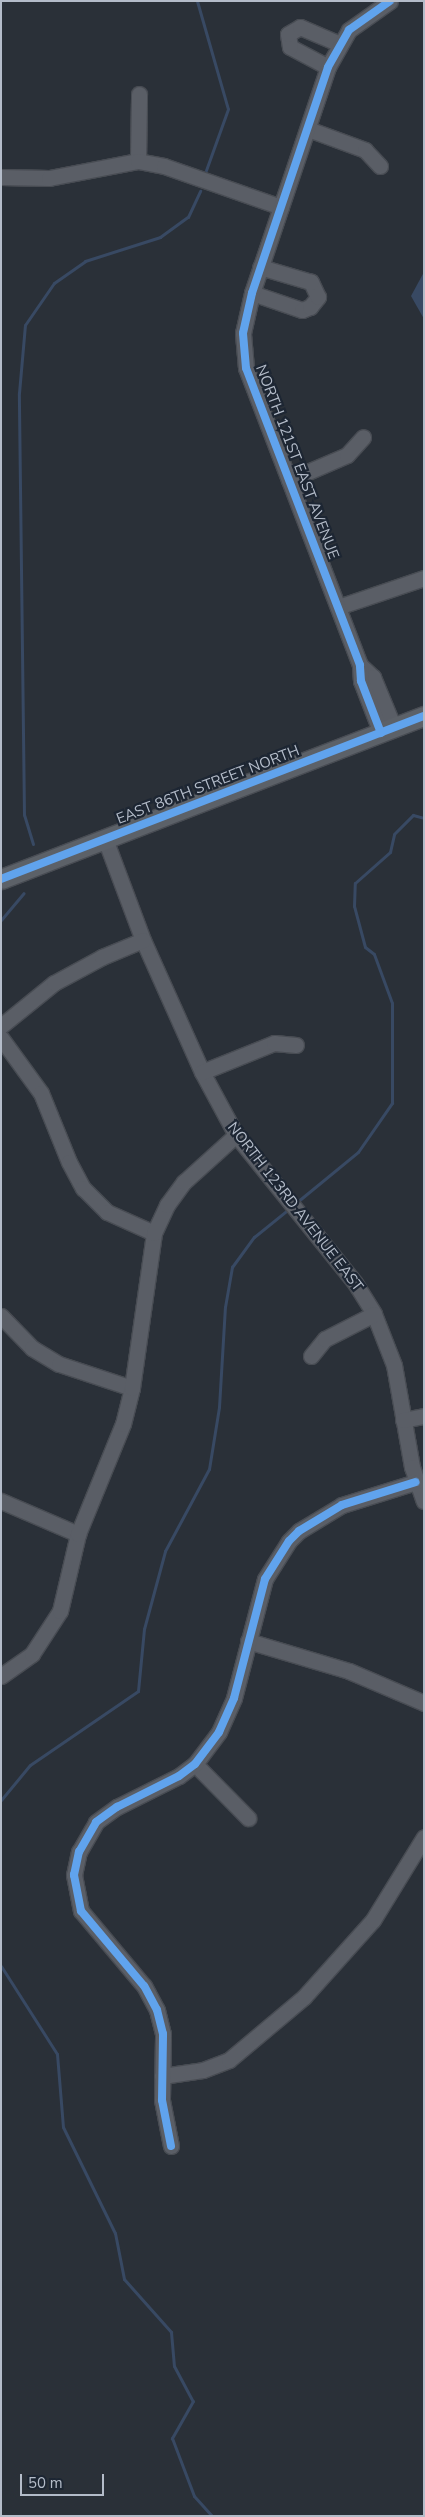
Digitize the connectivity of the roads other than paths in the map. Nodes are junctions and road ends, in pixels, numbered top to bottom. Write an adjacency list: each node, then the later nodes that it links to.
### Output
1 (390, 1): 3 (street, NORTH 121ST EAST AVENUE)
2 (139, 94): 4 (street)
3 (308, 129): 5 (street); 7 (street, NORTH 121ST EAST AVENUE)
4 (138, 161): 6 (street); 7 (street)
5 (380, 166)
6 (1, 177)
7 (281, 207): 8 (street, NORTH 121ST EAST AVENUE)
8 (260, 268): 9 (street, NORTH 121ST EAST AVENUE); 9 (street)
9 (252, 293): 11 (street, NORTH 121ST EAST AVENUE)
10 (363, 437): 11 (street)
11 (289, 480): 13 (street, NORTH 121ST EAST AVENUE)
12 (424, 578): 13 (street)
13 (338, 607): 15 (street, NORTH 121ST EAST AVENUE)
14 (424, 716): 15 (main road, EAST 86TH STREET NORTH)
15 (387, 730): 16 (main road, EAST 86TH STREET NORTH)
16 (105, 839): 17 (main road, EAST 86TH STREET NORTH); 18 (street, NORTH 123RD AVENUE EAST)
17 (1, 879)
18 (143, 940): 19 (street); 22 (street, NORTH 123RD AVENUE EAST)
19 (1, 1026)
20 (1, 1038): 24 (street)
21 (296, 1045): 22 (street)
22 (202, 1072): 23 (street, NORTH 123RD AVENUE EAST)
23 (236, 1135): 24 (street); 25 (street, NORTH 123RD AVENUE EAST)
24 (154, 1233): 28 (street)
25 (374, 1314): 27 (street); 30 (street, NORTH 123RD AVENUE EAST)
26 (1, 1316): 28 (street)
27 (311, 1356)
28 (132, 1388): 34 (street)
29 (424, 1416): 30 (street)
30 (403, 1420): 31 (street, NORTH 123RD AVENUE EAST)
31 (416, 1482): 32 (street, NORTH 123RD AVENUE EAST); 35 (street)
32 (424, 1500)
33 (1, 1501): 34 (street)
34 (78, 1534): 36 (street)
35 (248, 1641): 37 (street); 38 (street)
36 (1, 1676)
37 (424, 1703)
38 (195, 1764): 39 (street); 41 (street)
39 (248, 1818)
40 (424, 1837): 41 (street)
41 (162, 2076): 42 (street)
42 (171, 2146)

